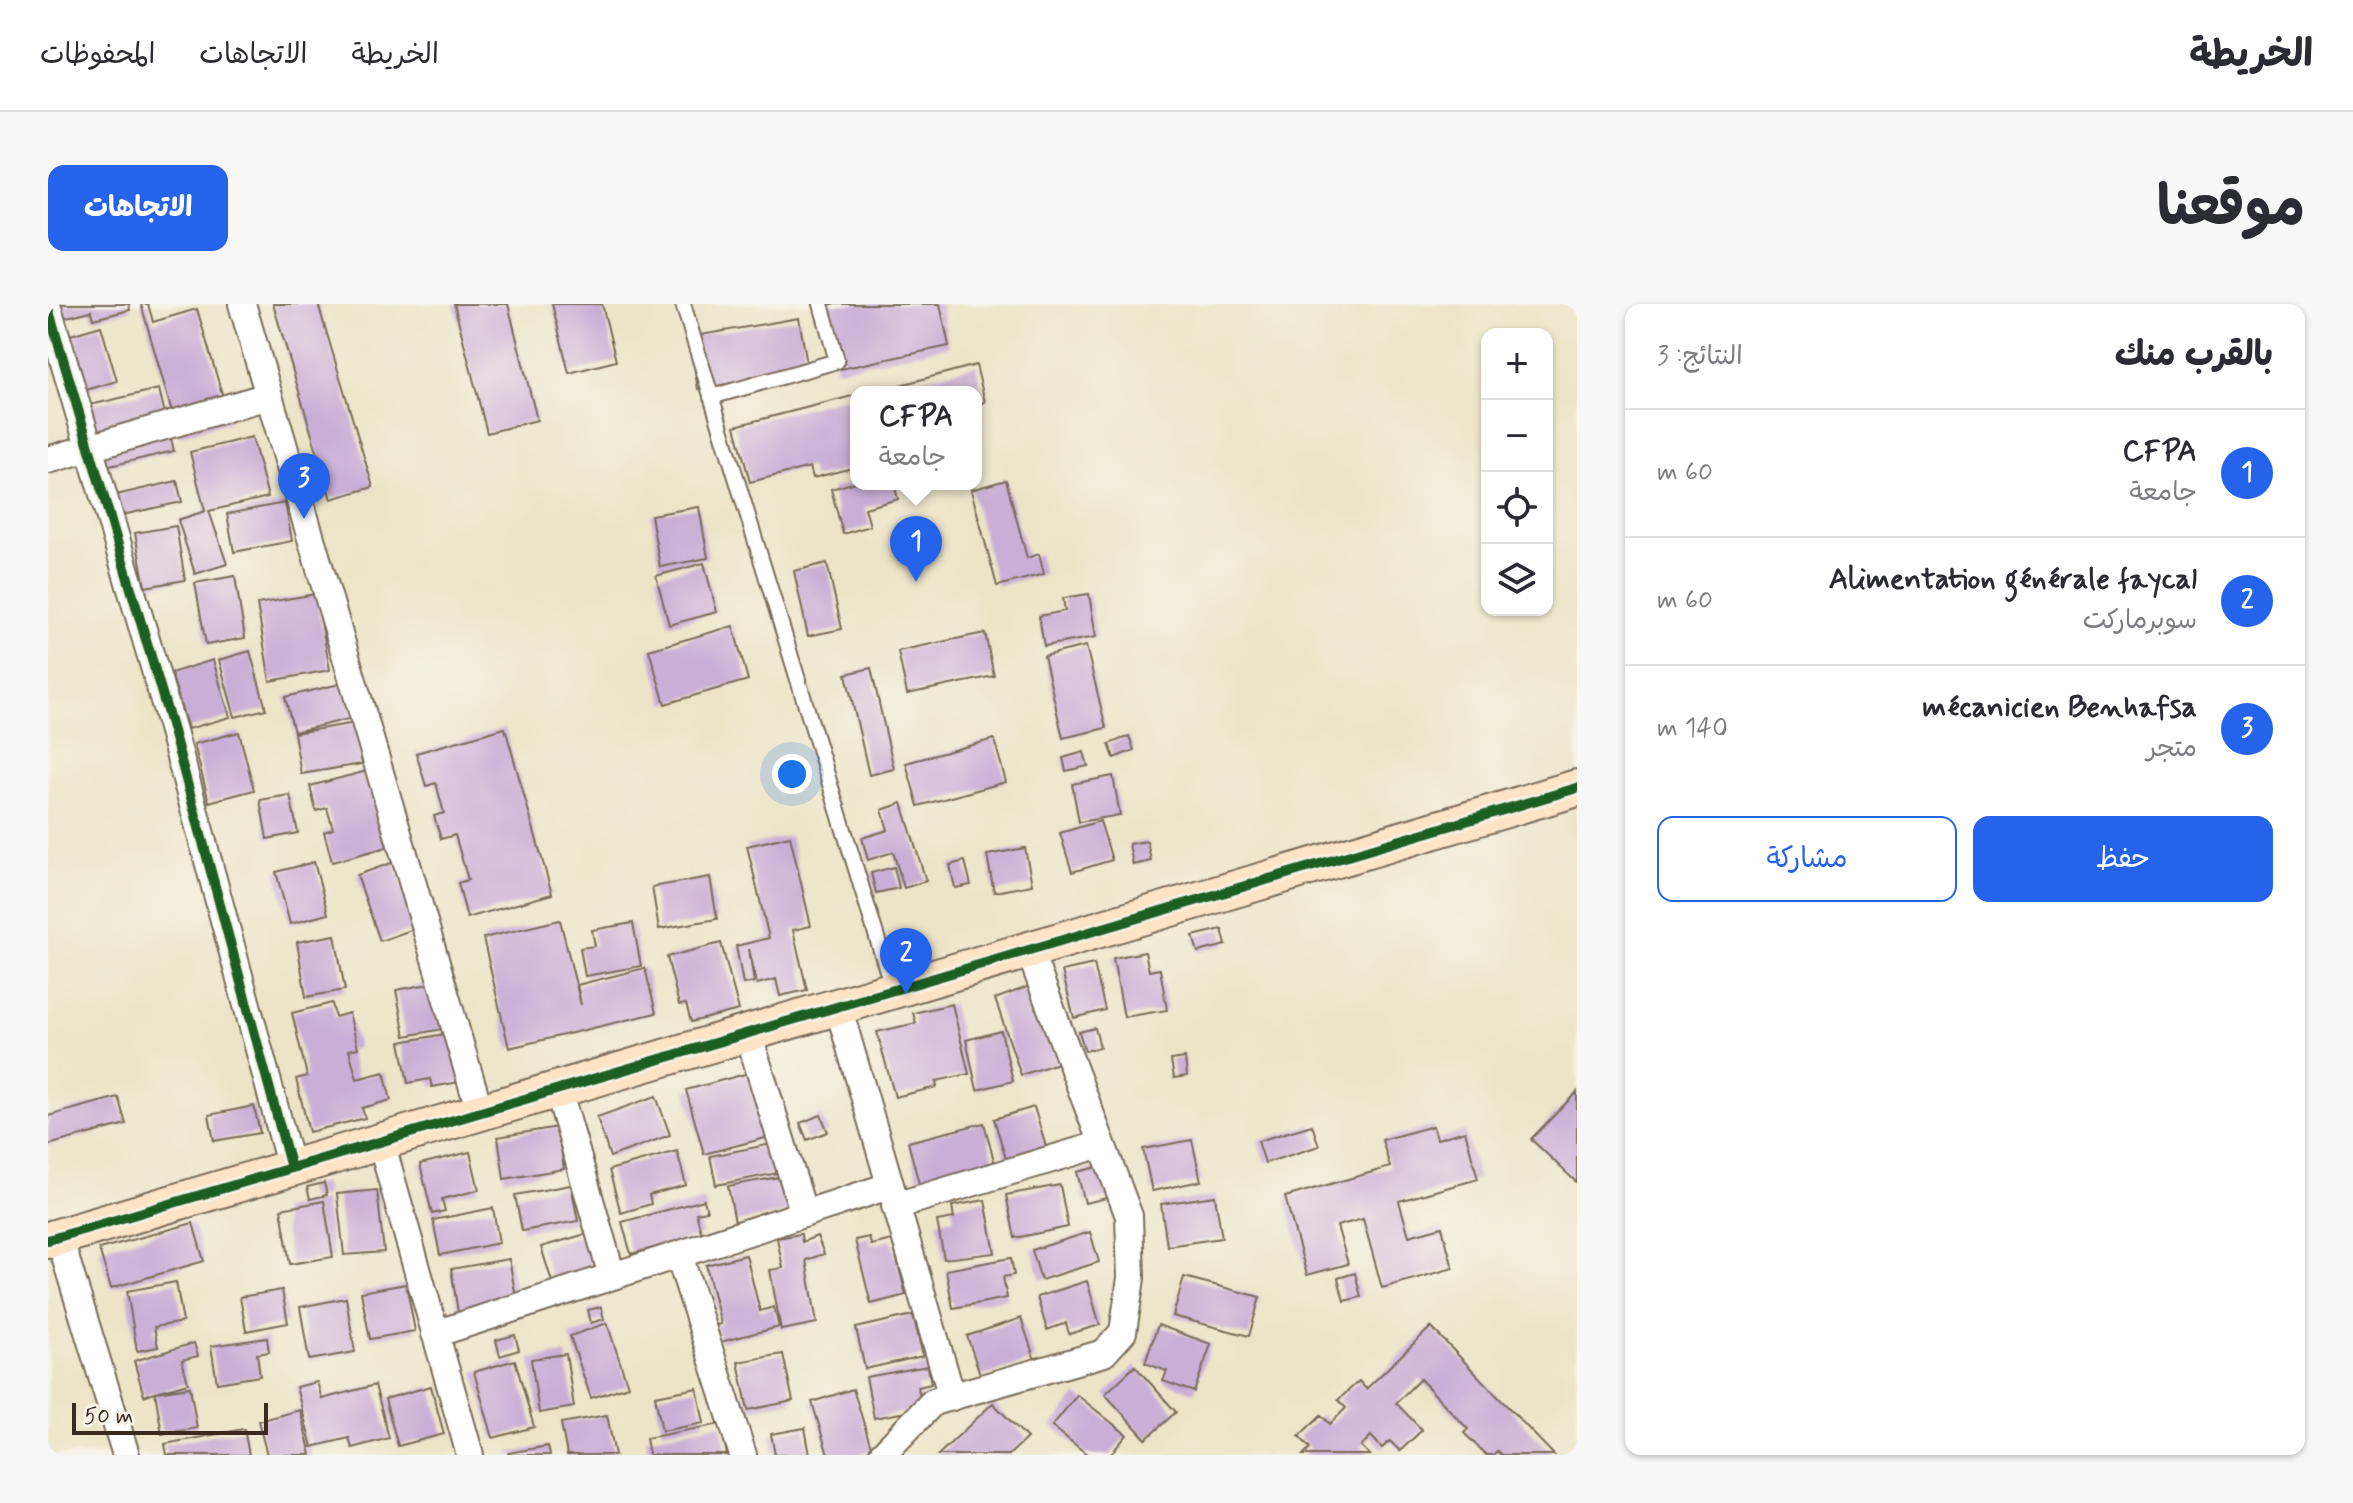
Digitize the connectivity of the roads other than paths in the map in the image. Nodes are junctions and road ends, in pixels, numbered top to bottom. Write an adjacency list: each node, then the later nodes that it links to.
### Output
1 (242, 304): 5 (street)
2 (683, 304): 6 (lane)
3 (821, 304): 6 (lane)
4 (48, 308): 7 (street)
5 (268, 396): 7 (street); 15 (street)
6 (711, 397): 11 (lane)
7 (88, 448): 8 (street); 18 (street)
8 (48, 460)
9 (1577, 788): 10 (street)
10 (1029, 950): 11 (street); 17 (street)
11 (893, 990): 12 (street)
12 (838, 1006): 13 (street); 19 (street)
13 (748, 1033): 14 (street); 20 (street)
14 (558, 1089): 15 (street); 23 (street)
15 (480, 1112): 16 (street)
16 (381, 1142): 18 (street); 24 (street)
17 (1102, 1144): 19 (street); 25 (street)
18 (291, 1168): 21 (street)
19 (892, 1196): 20 (street); 25 (street)
20 (804, 1214): 22 (street)
21 (53, 1238): 26 (street)
22 (679, 1255): 23 (street); 28 (street)
23 (612, 1276): 24 (street)
24 (435, 1334): 27 (street)
25 (952, 1397): 29 (street)
26 (126, 1455)
27 (470, 1455)
28 (743, 1455)
29 (882, 1455)

